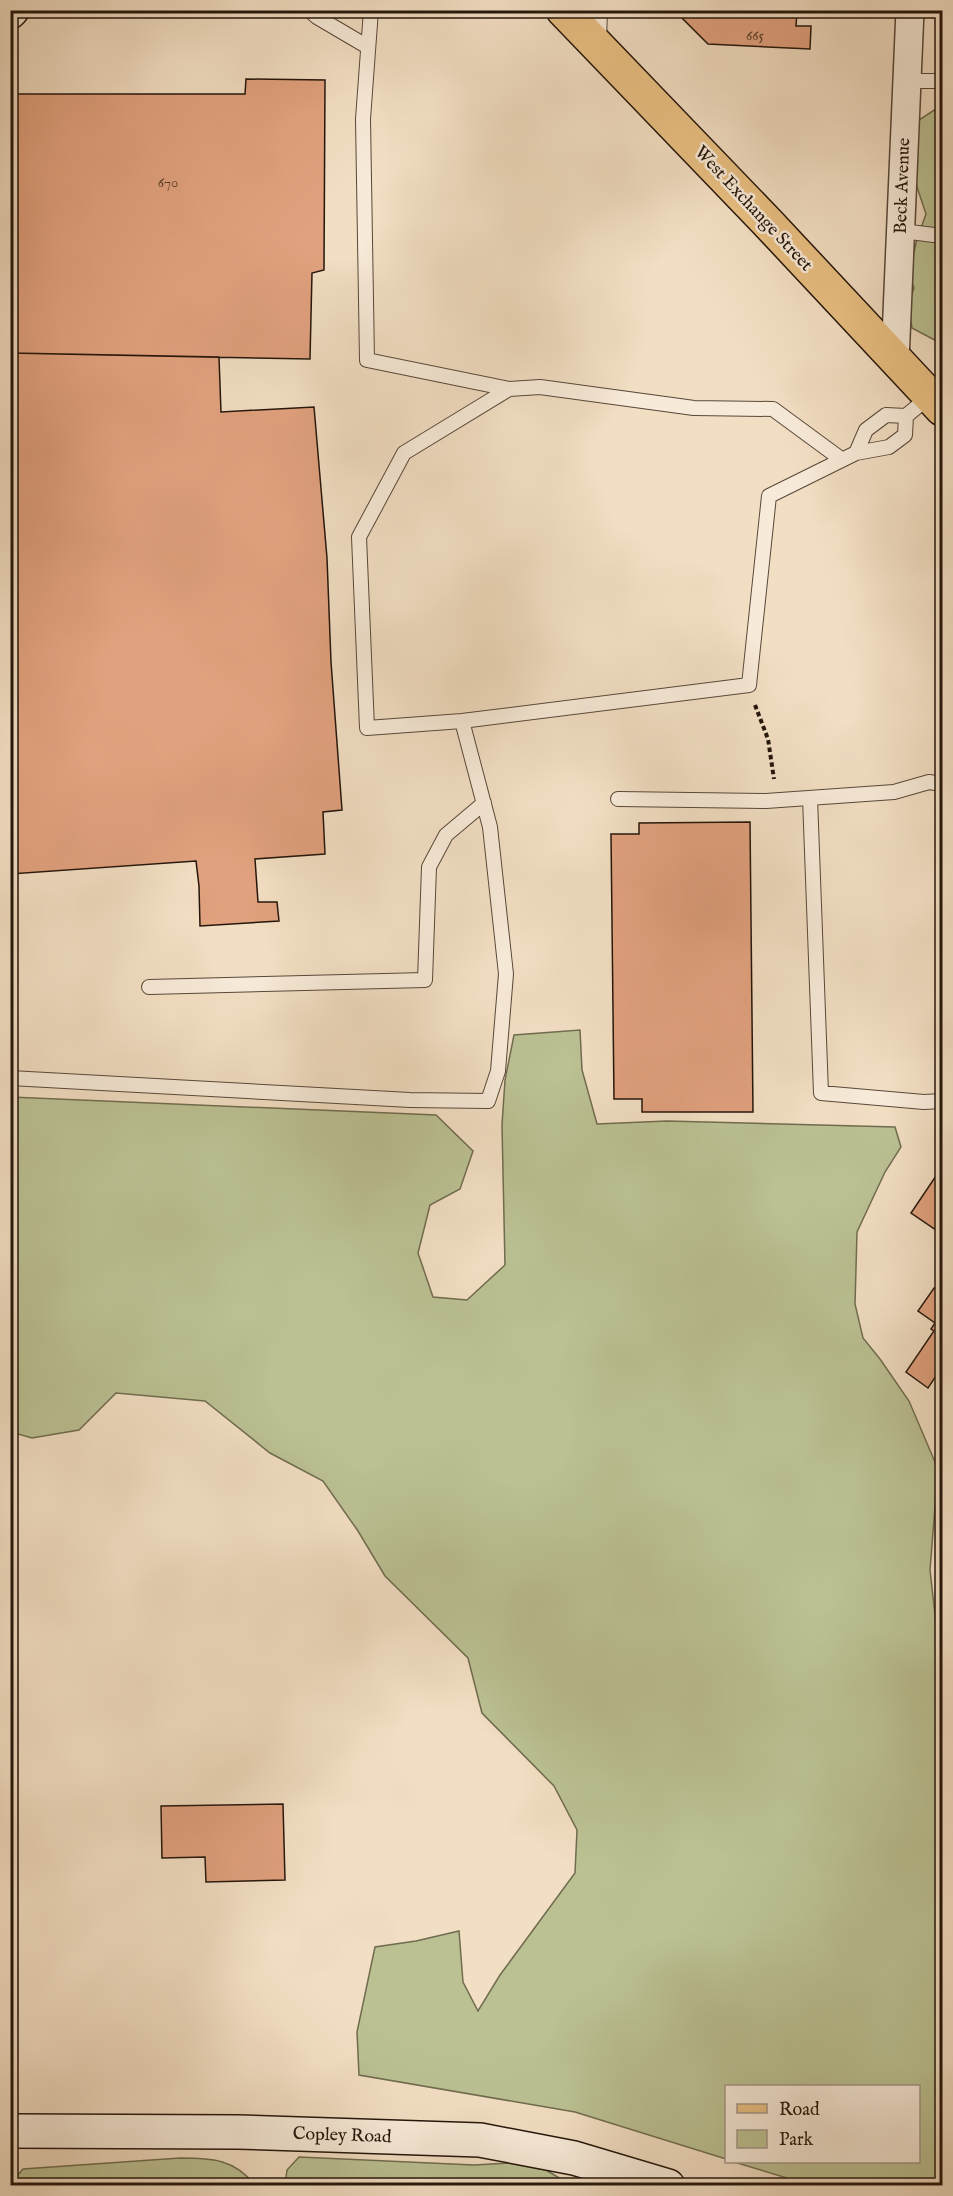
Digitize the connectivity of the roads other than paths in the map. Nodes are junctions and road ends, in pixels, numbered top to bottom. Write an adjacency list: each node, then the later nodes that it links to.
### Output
1 (309, 10): 6 (lane)
2 (370, 10): 6 (lane)
3 (563, 10): 7 (main road, West Exchange Street)
4 (600, 10): 7 (lane)
5 (910, 10): 8 (street, Beck Avenue)
6 (368, 47): 13 (lane)
7 (598, 47): 12 (main road, West Exchange Street)
8 (908, 81): 9 (lane); 10 (street, Beck Avenue)
9 (942, 81)
10 (902, 231): 11 (lane); 12 (street, Beck Avenue)
11 (942, 236)
12 (895, 361): 14 (main road, West Exchange Street)
13 (509, 389): 16 (lane); 17 (lane)
14 (926, 407): 15 (lane); 15 (lane)
15 (856, 453): 16 (lane)
16 (842, 459): 17 (lane)
17 (462, 721): 21 (lane)
18 (942, 784): 19 (lane)
19 (810, 798): 20 (lane); 24 (lane)
20 (618, 799)
21 (484, 803): 22 (lane); 23 (lane)
22 (148, 987)
23 (10, 1078)
24 (942, 1101)
25 (10, 2131): 26 (main road, Copley Road)
26 (668, 2186)

